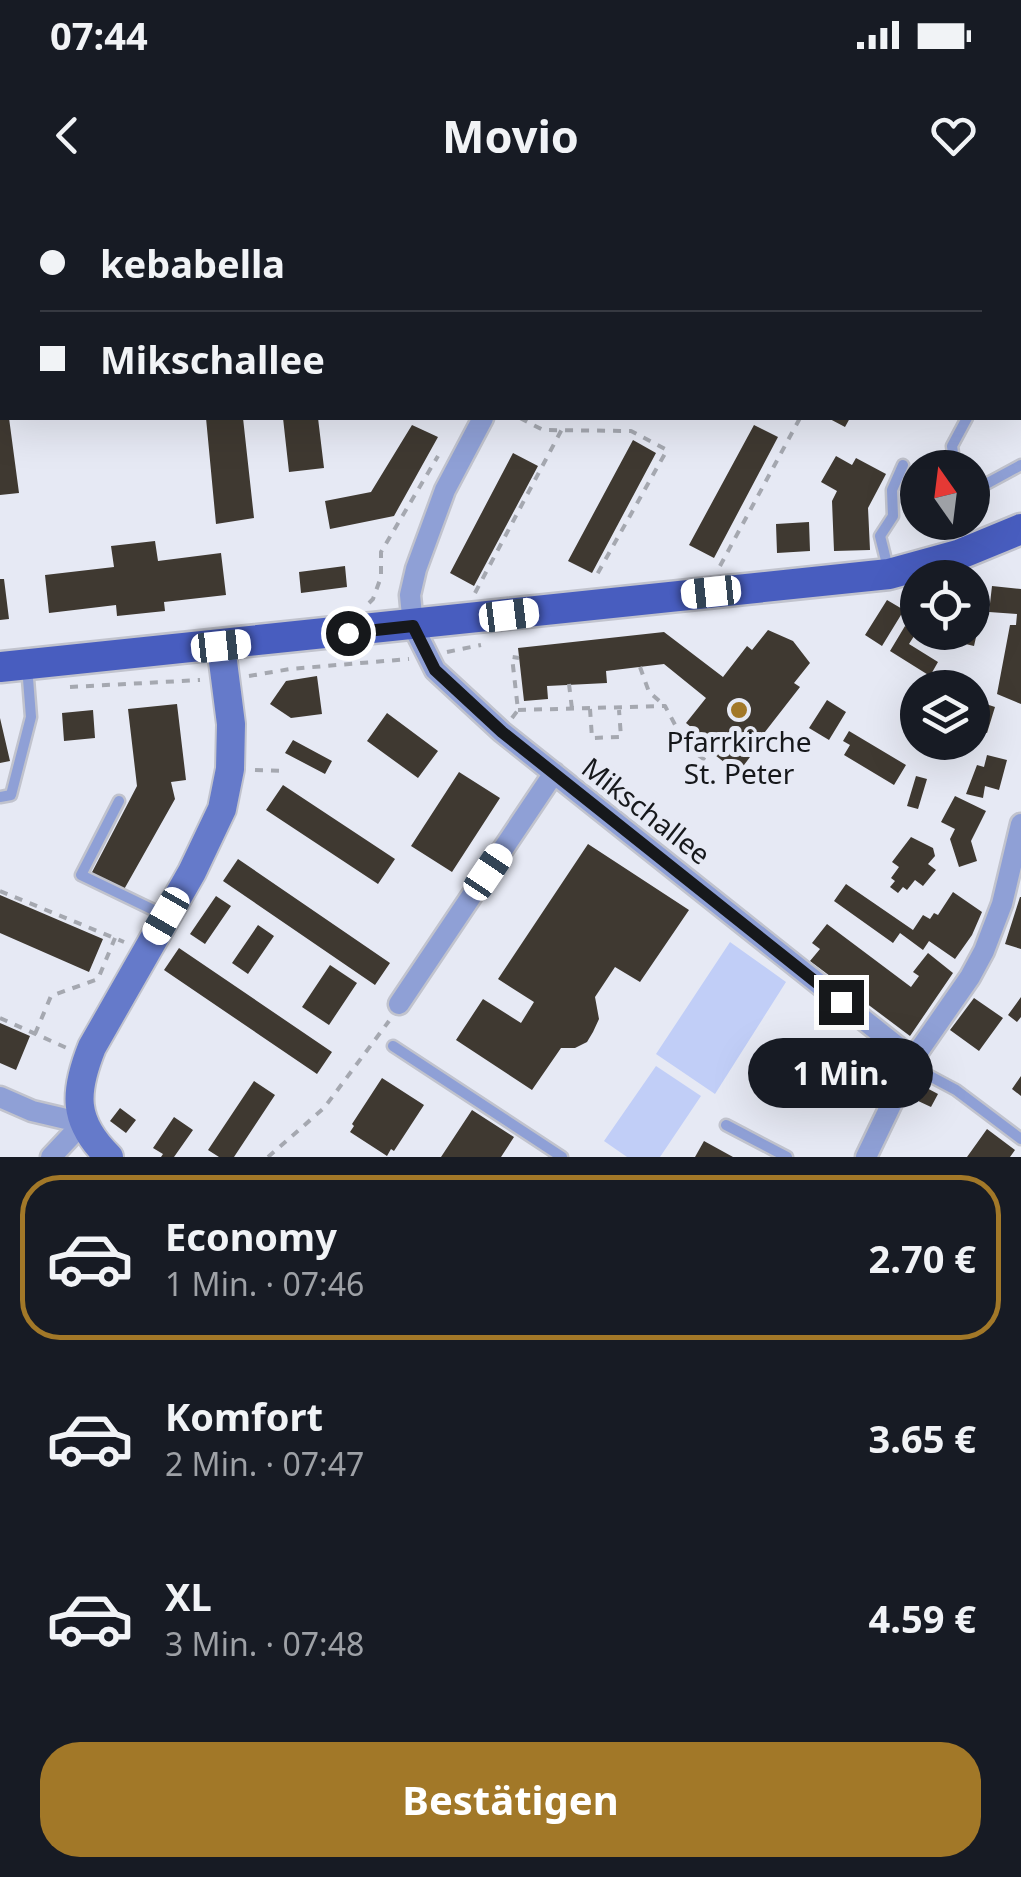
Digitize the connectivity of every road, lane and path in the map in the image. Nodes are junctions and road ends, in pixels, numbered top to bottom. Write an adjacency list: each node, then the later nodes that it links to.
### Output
1 (482, 420): 17 (street)
2 (524, 420): 5 (path)
3 (799, 420): 12 (path)
4 (966, 420): 7 (lane)
5 (562, 429): 14 (path); 15 (path)
6 (446, 442): 16 (path)
7 (952, 450)
8 (1021, 466): 10 (lane)
9 (900, 471): 13 (lane)
10 (990, 482)
11 (1021, 530): 13 (main road)
12 (718, 570)
13 (889, 574): 17 (main road)
14 (592, 584)
15 (472, 597)
16 (374, 599)
17 (413, 626): 19 (main road); 37 (street, Mikschallee)
18 (481, 645): 20 (path)
19 (221, 646): 24 (main road); 35 (main road)
20 (448, 652)
21 (519, 658): 32 (path)
22 (411, 659): 25 (path)
23 (640, 667): 28 (path)
24 (19, 674): 26 (path); 38 (lane)
25 (261, 675)
26 (196, 680)
27 (570, 684): 29 (path)
28 (665, 706): 31 (path); 34 (path)
29 (572, 709): 30 (path); 32 (path)
30 (590, 709): 31 (path); 31 (path)
31 (620, 709)
32 (518, 710): 33 (path)
33 (510, 722)
34 (705, 760)
35 (230, 769): 36 (path); 42 (main road)
36 (285, 771)
37 (554, 774): 45 (street); 50 (street, Mikschallee)
38 (0, 797)
39 (119, 801): 42 (lane)
40 (1021, 824): 50 (street)
41 (0, 891): 43 (path)
42 (166, 916): 44 (main road)
43 (115, 938): 44 (path); 47 (path)
44 (146, 951): 49 (main road)
45 (399, 1004): 57 (path)
46 (0, 1018): 47 (path)
47 (35, 1034): 49 (path)
48 (393, 1046): 58 (lane)
49 (88, 1057): 52 (main road)
50 (911, 1062): 54 (lane); 60 (street)
51 (0, 1097): 52 (street)
52 (83, 1123): 55 (street); 56 (main road)
53 (726, 1125): 59 (lane)
54 (1021, 1138)
55 (51, 1157)
56 (109, 1157)
57 (268, 1157)
58 (562, 1157)
59 (787, 1157)
60 (866, 1157)

